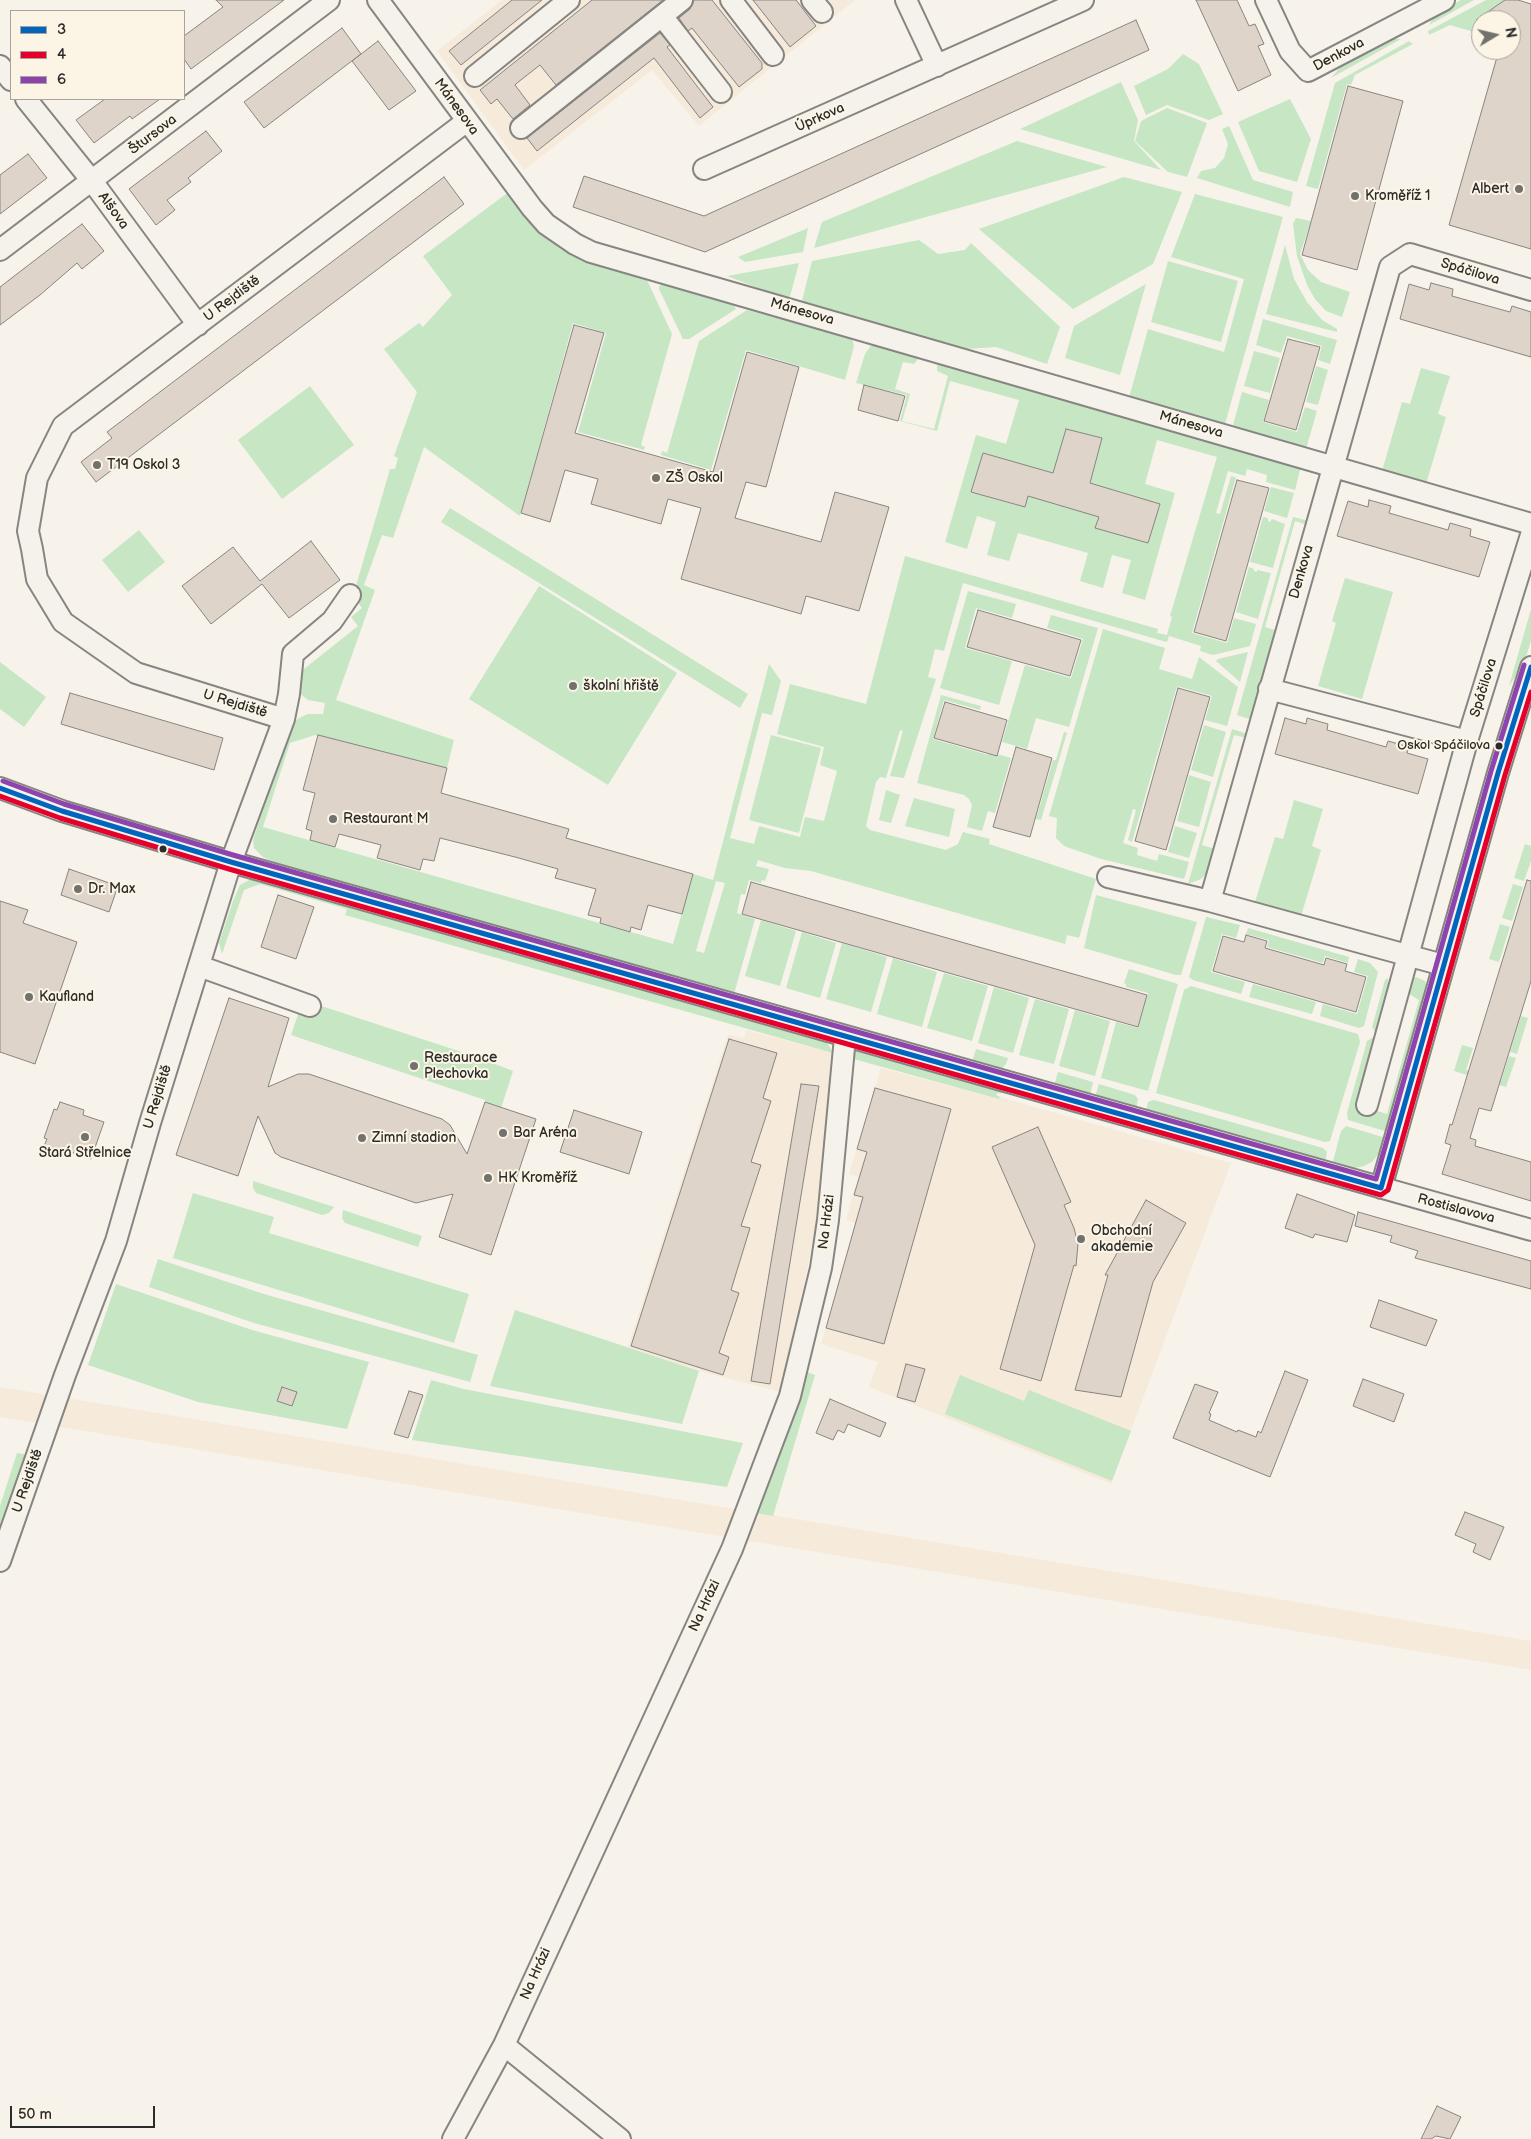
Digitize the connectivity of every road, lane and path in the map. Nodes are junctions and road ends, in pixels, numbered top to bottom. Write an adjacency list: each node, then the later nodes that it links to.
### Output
1 (329, 0): 21 (street, Štursova)
2 (378, 0): 18 (street, Mánesova)
3 (570, 0): 14 (street)
4 (682, 0): 10 (street)
5 (731, 0): 11 (street)
6 (906, 0): 13 (street)
7 (1083, 0): 13 (street, Úprkova)
8 (1266, 0): 9 (street, Denkova)
9 (1444, 0)
10 (662, 16): 16 (street); 19 (street)
11 (773, 55)
12 (0, 66): 15 (street)
13 (937, 66): 20 (street, Úprkova)
14 (475, 76)
15 (10, 79)
16 (721, 92)
17 (27, 100): 21 (street, Alšova)
18 (467, 121): 25 (street, U Rejdiště); 26 (street, Mánesova)
19 (521, 128)
20 (704, 170)
21 (92, 182): 22 (street, Štursova); 25 (street, Alšova)
22 (0, 250)
23 (1410, 254): 24 (street, Spáčilova); 26 (street, Denkova)
24 (1531, 290)
25 (198, 325): 32 (street, U Rejdiště)
26 (1333, 465): 27 (street); 31 (street, Denkova)
27 (1531, 524)
28 (1531, 535): 33 (street, Spáčilova)
29 (350, 594): 32 (street)
30 (1531, 667): 39 (street)
31 (1268, 689): 33 (street); 37 (street, Denkova)
32 (284, 718): 35 (street, U Rejdiště)
33 (1467, 741): 38 (street, Spáčilova)
34 (0, 788): 35 (street, Rostislavova)
35 (231, 862): 40 (street, U Rejdiště); 42 (street, Rostislavova)
36 (1108, 876): 37 (street)
37 (1210, 901): 38 (street)
38 (1408, 956): 39 (street); 43 (street, Spáčilova)
39 (1443, 965): 44 (street)
40 (199, 966): 41 (street); 46 (street, U Rejdiště)
41 (310, 1006)
42 (845, 1037): 44 (street, Rostislavova); 47 (street, Na Hrázi)
43 (1367, 1105)
44 (1381, 1188): 45 (street, Rostislavova)
45 (1531, 1230)
46 (0, 1561)
47 (504, 2045): 48 (street, Na Hrázi); 49 (street)
48 (452, 2139)
49 (620, 2139)

